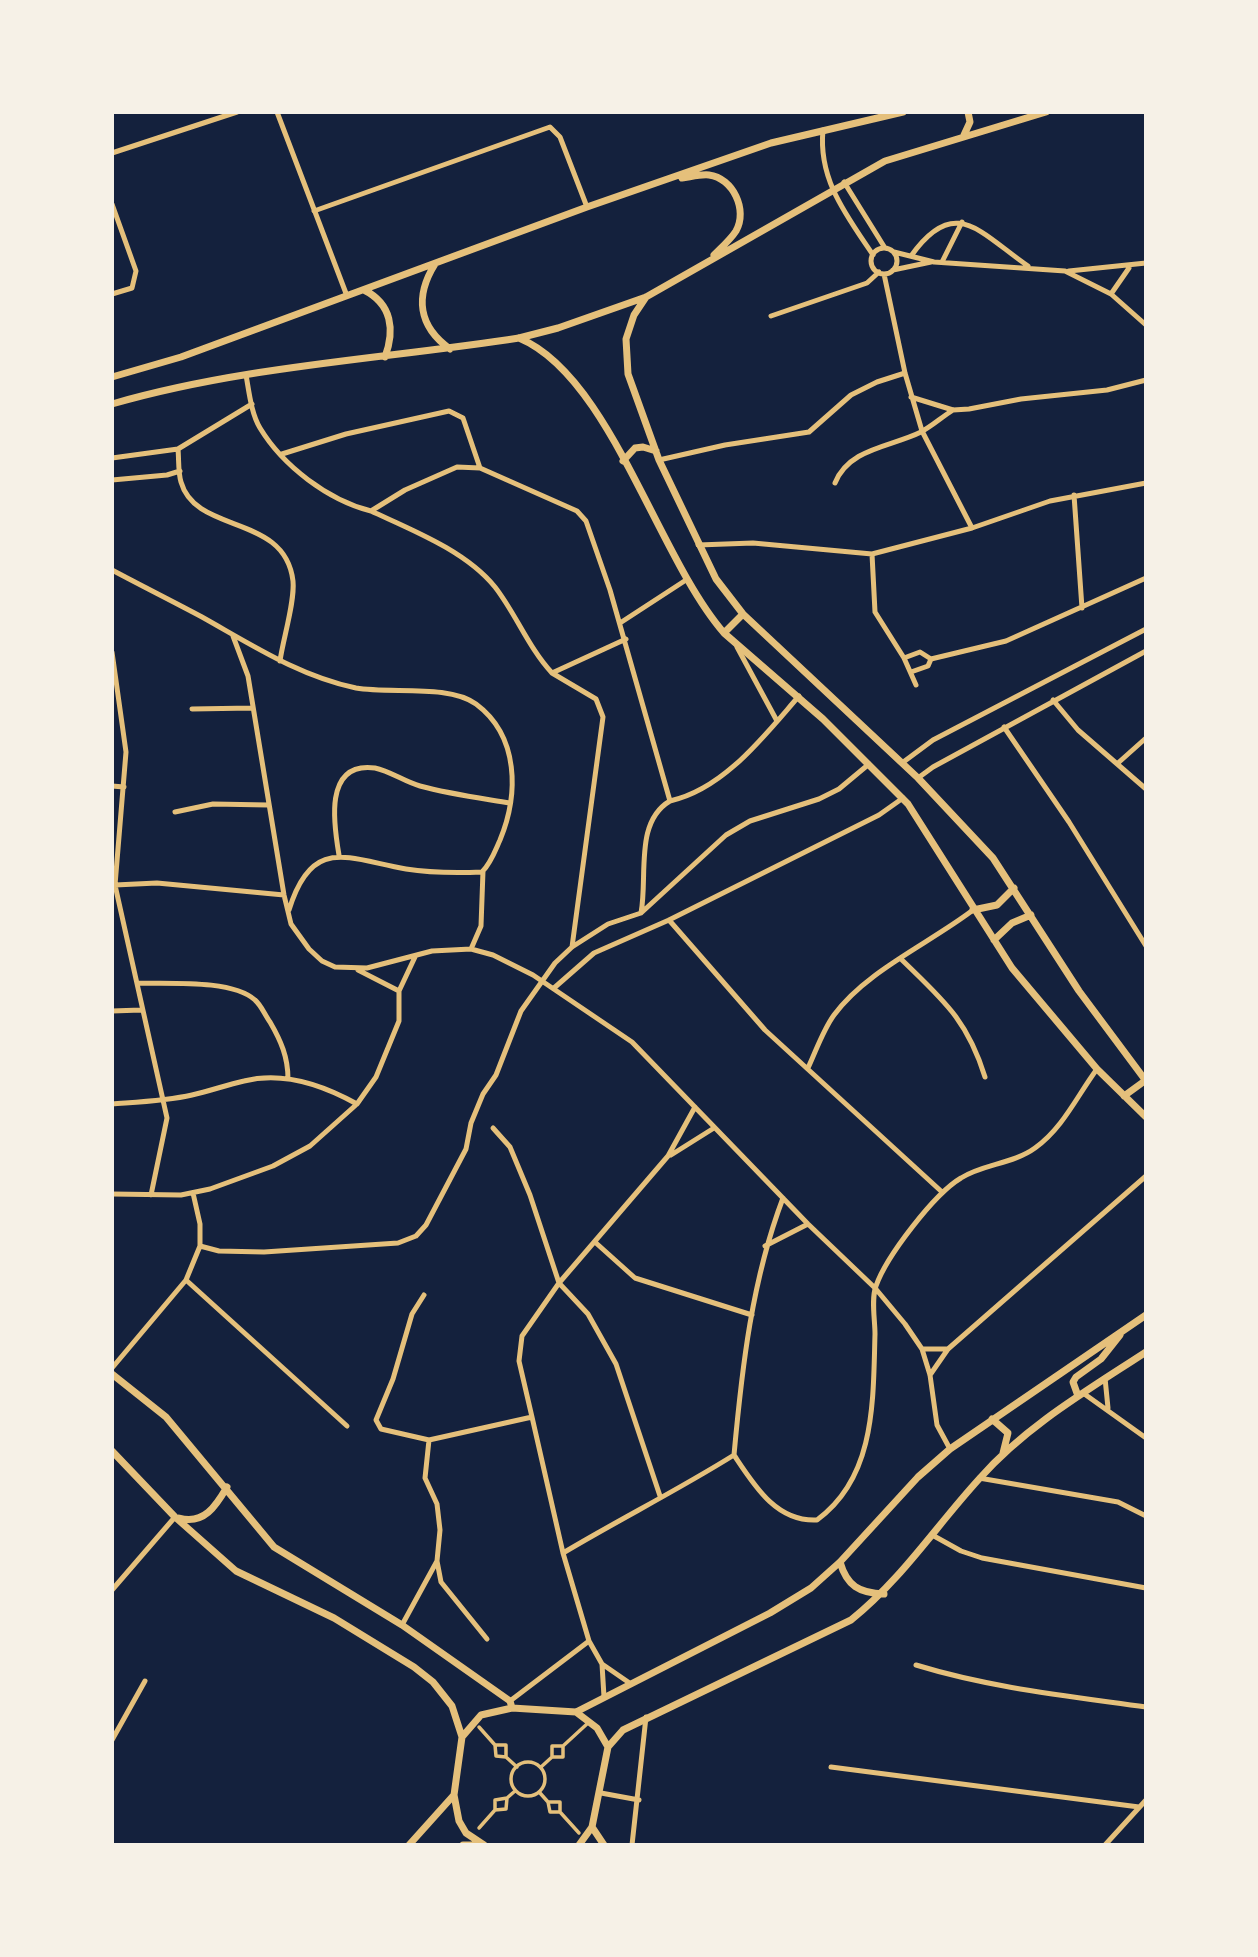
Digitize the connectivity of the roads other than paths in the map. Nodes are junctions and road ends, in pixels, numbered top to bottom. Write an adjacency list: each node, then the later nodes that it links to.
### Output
1 (237, 112): 8 (street)
2 (277, 112): 14 (street)
3 (903, 112): 6 (main road)
4 (968, 112): 7 (main road)
5 (1046, 112): 7 (main road)
6 (823, 130): 9 (main road); 11 (street)
7 (964, 135): 10 (main road)
8 (112, 153)
9 (671, 178): 13 (main road); 20 (main road)
10 (844, 182): 11 (main road); 16 (street)
11 (832, 191): 18 (street); 20 (main road)
12 (112, 204): 31 (street)
13 (587, 207): 14 (street); 23 (main road)
14 (314, 211): 33 (street)
15 (962, 222): 19 (street); 22 (street); 25 (street)
16 (885, 248): 17 (street); 18 (street)
17 (894, 252): 19 (street); 27 (street)
18 (873, 255): 29 (street)
19 (911, 256): 21 (street)
20 (709, 261): 34 (main road)
21 (934, 262): 22 (street); 27 (street)
22 (942, 262): 25 (street)
23 (435, 263): 30 (main road); 38 (main road)
24 (1146, 263): 26 (street)
25 (1028, 266): 28 (street)
26 (1130, 267): 28 (street); 32 (street)
27 (893, 270): 29 (street)
28 (1065, 271): 32 (street)
29 (881, 273): 35 (street); 40 (street)
30 (364, 289): 33 (main road); 39 (main road)
31 (112, 294)
32 (1111, 294): 36 (street)
33 (347, 296): 42 (main road)
34 (646, 296): 37 (main road); 50 (main road)
35 (771, 316)
36 (1146, 325)
37 (519, 338): 38 (main road); 54 (main road)
38 (450, 349): 39 (main road)
39 (385, 357): 41 (main road)
40 (905, 373): 44 (street); 53 (street)
41 (246, 375): 45 (main road); 46 (street)
42 (112, 377)
43 (1146, 380): 47 (street)
44 (911, 397): 47 (street); 48 (street)
45 (112, 404)
46 (252, 404): 49 (street); 51 (street)
47 (953, 410): 48 (street)
48 (922, 431): 60 (street); 64 (street)
49 (178, 449): 52 (street); 56 (street)
50 (656, 451): 53 (main road); 54 (main road)
51 (282, 454): 55 (street); 63 (street)
52 (112, 458)
53 (659, 460): 65 (main road)
54 (623, 461): 69 (main road)
55 (480, 467): 63 (street); 72 (street)
56 (180, 471): 57 (street); 61 (street)
57 (167, 475): 58 (street); 61 (street)
58 (112, 480)
59 (1146, 482): 62 (street)
60 (835, 483)
61 (181, 484): 82 (street)
62 (1074, 495): 64 (street); 70 (street)
63 (371, 511): 84 (street)
64 (972, 528): 66 (street)
65 (698, 545): 66 (street); 71 (main road)
66 (872, 554): 80 (street)
67 (112, 570): 75 (street)
68 (1146, 579): 70 (street)
69 (686, 580): 72 (street); 74 (main road)
70 (1082, 608): 81 (street)
71 (743, 614): 74 (main road); 96 (main road)
72 (620, 623): 76 (street)
73 (1146, 629): 96 (street)
74 (724, 633): 77 (main road)
75 (233, 636): 82 (street); 89 (street)
76 (626, 639): 84 (street); 102 (street)
77 (734, 641): 87 (main road); 91 (street)
78 (1146, 651): 88 (street)
79 (112, 652): 86 (street)
80 (904, 658): 81 (street); 83 (street)
81 (931, 659): 83 (street)
82 (279, 662): 103 (street)
83 (911, 672): 85 (street)
84 (552, 673): 118 (street)
85 (916, 685)
86 (115, 690): 99 (street)
87 (799, 696): 91 (street); 95 (main road)
88 (1053, 700): 92 (street); 94 (street)
89 (252, 708): 90 (street); 104 (street)
90 (192, 709)
91 (777, 722): 102 (street)
92 (1004, 727): 97 (street); 117 (street)
93 (1146, 738): 94 (street)
94 (1118, 763): 100 (street)
95 (869, 764): 101 (main road); 113 (street)
96 (902, 764): 97 (main road)
97 (918, 778): 109 (main road)
98 (112, 786): 99 (street)
99 (124, 787): 108 (street)
100 (1146, 789)
101 (903, 798): 111 (main road); 115 (street)
102 (670, 801): 113 (street)
103 (510, 803): 106 (street); 107 (street)
104 (268, 805): 105 (street); 110 (street)
105 (175, 812)
106 (339, 855): 107 (street); 112 (street)
107 (486, 869): 119 (street)
108 (114, 885): 110 (street); 124 (street)
109 (1014, 888): 111 (main road); 114 (main road)
110 (284, 895): 112 (street)
111 (973, 910): 116 (main road); 121 (street)
112 (288, 912): 122 (street)
113 (641, 913): 118 (street)
114 (1031, 915): 116 (main road); 133 (main road)
115 (669, 920): 125 (street); 129 (street)
116 (994, 940): 130 (main road)
117 (1146, 946)
118 (572, 947): 123 (street)
119 (471, 949): 120 (street); 123 (street)
120 (415, 957): 122 (street); 126 (street)
121 (901, 959): 129 (street); 131 (street)
122 (356, 969): 126 (street)
123 (543, 981): 125 (street); 151 (street)
124 (137, 983): 127 (street); 132 (street)
125 (554, 988): 138 (street)
126 (399, 991): 137 (street)
127 (141, 1010): 128 (street); 135 (street)
128 (112, 1011)
129 (808, 1068): 144 (street)
130 (1097, 1069): 134 (main road); 144 (street)
131 (985, 1077)
132 (288, 1079): 135 (street); 137 (street)
133 (1146, 1081): 134 (main road)
134 (1125, 1096): 139 (main road)
135 (164, 1100): 136 (street); 147 (street)
136 (112, 1104)
137 (357, 1104): 145 (street)
138 (695, 1107): 141 (street); 142 (street)
139 (1146, 1117)
140 (493, 1128): 154 (street)
141 (714, 1128): 142 (street); 148 (street)
142 (668, 1156): 150 (street)
143 (1146, 1175): 161 (street)
144 (942, 1192): 155 (street)
145 (193, 1193): 147 (street); 151 (street)
146 (112, 1194): 147 (street)
147 (151, 1195)
148 (783, 1198): 149 (street); 152 (street)
149 (808, 1224): 152 (street); 155 (street)
150 (596, 1243): 154 (street); 157 (street)
151 (200, 1246): 153 (street)
152 (765, 1246): 157 (street)
153 (186, 1280): 163 (street); 171 (street)
154 (559, 1283): 169 (street); 180 (street)
155 (875, 1288): 160 (street); 176 (street)
156 (424, 1295): 173 (street)
157 (752, 1315): 176 (street)
158 (1146, 1315): 159 (main road)
159 (1122, 1331): 167 (main road); 170 (main road)
160 (922, 1349): 161 (street); 165 (street)
161 (948, 1349): 165 (street)
162 (1146, 1352): 166 (main road)
163 (112, 1368)
164 (112, 1374): 179 (main road)
165 (930, 1375): 174 (street)
166 (1105, 1378): 167 (main road); 168 (street)
167 (1080, 1394): 168 (street); 177 (main road)
168 (1108, 1408): 172 (street)
169 (532, 1417): 173 (street); 184 (street)
170 (992, 1419): 174 (main road); 177 (main road)
171 (347, 1426)
172 (1146, 1437)
173 (429, 1440): 185 (street)
174 (950, 1449): 186 (main road)
175 (112, 1451): 182 (main road)
176 (734, 1455): 180 (street)
177 (1001, 1456): 178 (main road)
178 (979, 1478): 181 (street); 183 (main road)
179 (227, 1487): 182 (main road); 190 (main road)
180 (660, 1496): 184 (street)
181 (1146, 1516)
182 (175, 1517): 188 (street); 204 (main road)
183 (934, 1536): 187 (street); 189 (main road)
184 (563, 1553): 192 (street)
185 (437, 1561): 190 (street); 191 (street)
186 (840, 1562): 189 (main road); 196 (main road)
187 (1146, 1588)
188 (112, 1590)
189 (884, 1594): 201 (main road)
190 (402, 1625): 198 (main road)
191 (487, 1639)
192 (589, 1641): 193 (street); 198 (street)
193 (602, 1664): 196 (street); 197 (street)
194 (916, 1665): 199 (street)
195 (145, 1681): 205 (street)
196 (631, 1684): 197 (main road)
197 (604, 1697): 200 (main road)
198 (511, 1705): 200 (main road); 204 (main road)
199 (1146, 1707)
200 (576, 1712): 208 (main road)
201 (646, 1717): 208 (main road); 219 (street)
202 (588, 1723): 207 (street)
203 (479, 1727): 206 (street)
204 (462, 1737): 217 (main road)
205 (112, 1740)
206 (495, 1745): 209 (street); 209 (street)
207 (563, 1746): 210 (street); 210 (street)
208 (608, 1747): 216 (main road)
209 (506, 1757): 211 (street)
210 (552, 1757): 212 (street)
211 (517, 1767): 212 (street); 214 (street)
212 (541, 1767): 215 (street)
213 (831, 1767): 222 (street)
214 (515, 1791): 215 (street); 218 (street)
215 (539, 1793): 221 (street)
216 (601, 1793): 219 (street); 226 (main road)
217 (454, 1795): 228 (main road); 231 (main road)
218 (507, 1798): 223 (street); 223 (street)
219 (639, 1800): 234 (street)
220 (1146, 1800): 222 (street)
221 (548, 1802): 224 (street); 224 (street)
222 (1139, 1807): 235 (street)
223 (495, 1810): 225 (street)
224 (560, 1812): 227 (street)
225 (478, 1828)
226 (592, 1828): 232 (main road); 233 (main road)
227 (579, 1833)
228 (409, 1845)
229 (463, 1845): 230 (main road)
230 (472, 1845)
231 (484, 1845)
232 (579, 1845)
233 (604, 1845)
234 (632, 1845)
235 (1105, 1845)

